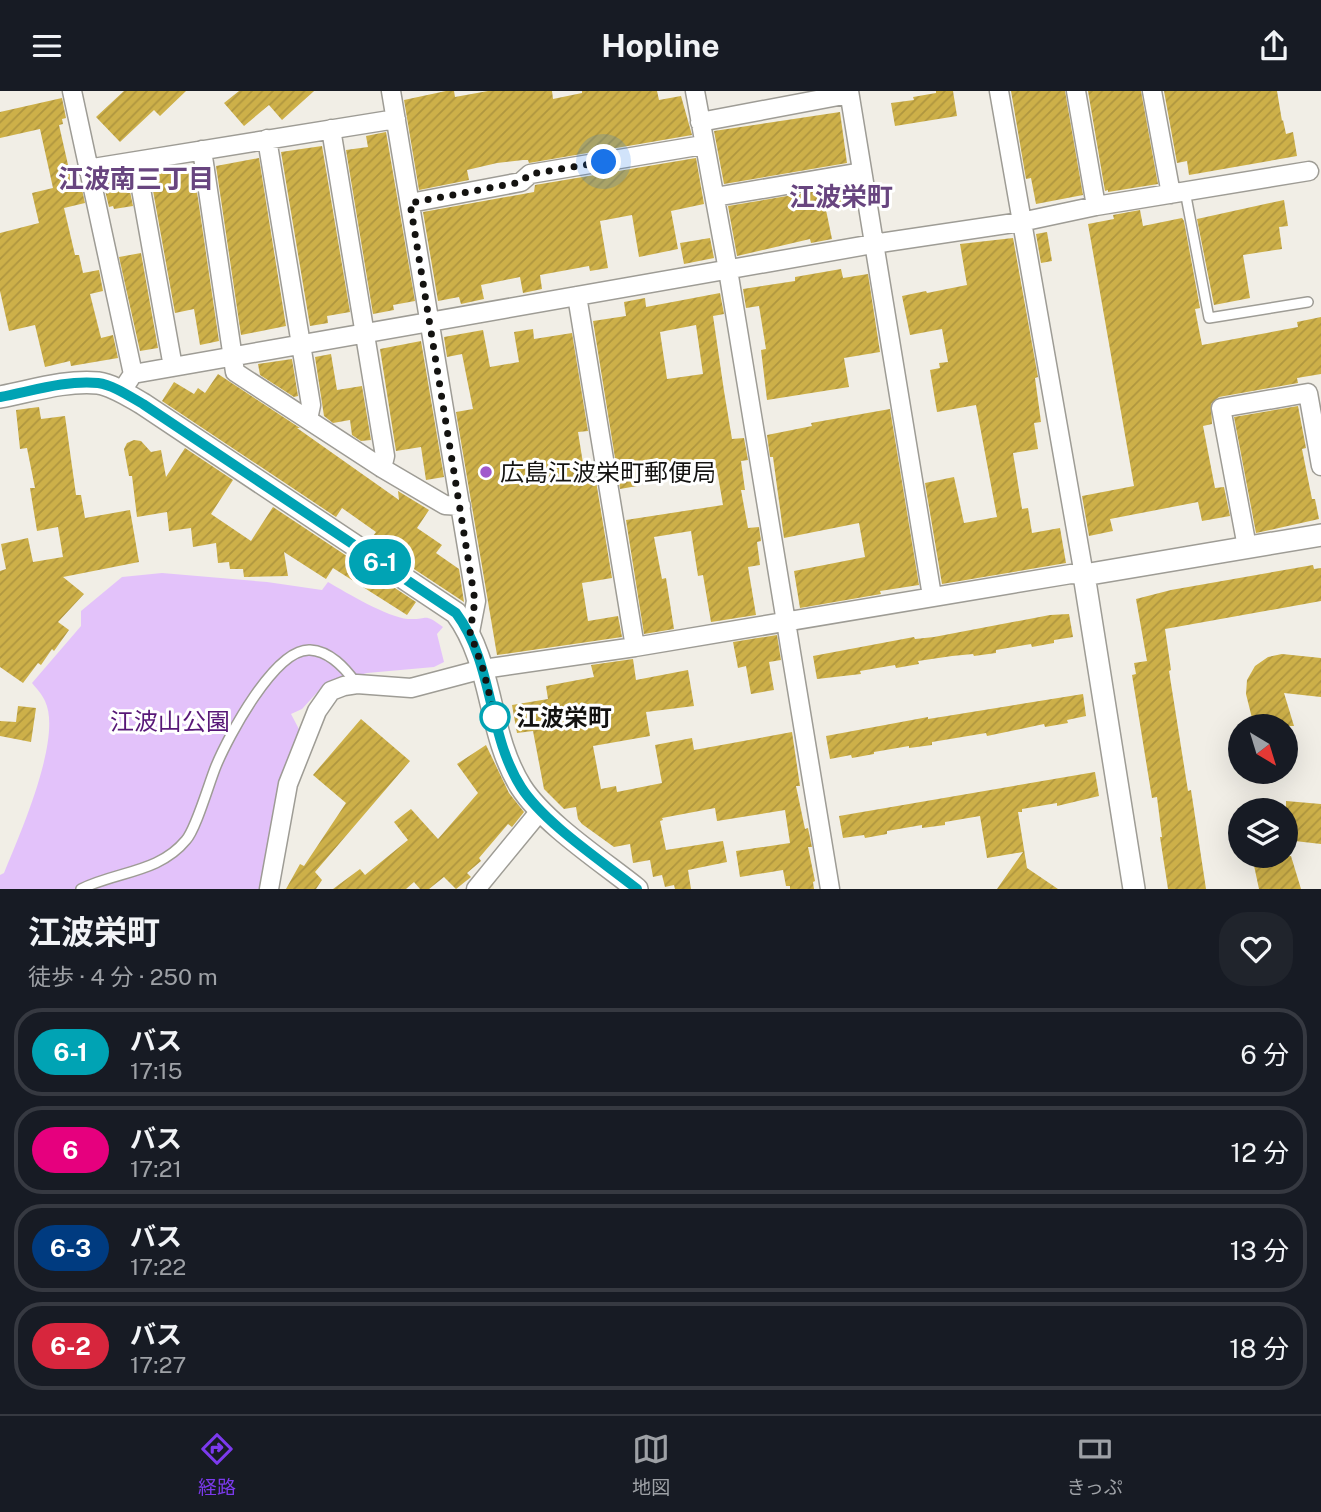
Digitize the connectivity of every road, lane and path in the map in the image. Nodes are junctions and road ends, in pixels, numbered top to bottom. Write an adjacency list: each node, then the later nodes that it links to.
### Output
1 (72, 91): 15 (street)
2 (393, 91): 8 (street)
3 (695, 91): 9 (street)
4 (999, 91): 22 (street)
5 (1076, 91): 21 (street)
6 (1152, 91): 18 (street)
7 (849, 92): 9 (street); 17 (street)
8 (396, 118): 10 (street); 20 (street)
9 (700, 122): 12 (street)
10 (331, 129): 11 (street); 28 (street)
11 (267, 139): 13 (street); 29 (street)
12 (704, 145): 19 (street); 20 (street)
13 (202, 150): 14 (street); 30 (street)
14 (136, 161): 15 (street); 31 (street)
15 (87, 169): 32 (street)
16 (1309, 171): 18 (street)
17 (862, 172): 19 (street); 23 (street)
18 (1178, 193): 21 (street); 26 (lane)
19 (715, 197): 24 (street)
20 (410, 203): 27 (street)
21 (1096, 206): 22 (street)
22 (1021, 222): 23 (street); 40 (street)
23 (873, 244): 24 (street); 41 (street)
24 (728, 270): 25 (street); 42 (street)
25 (577, 296): 27 (street); 44 (street)
26 (1308, 302)
27 (429, 322): 28 (street); 37 (street)
28 (363, 334): 29 (street); 36 (street)
29 (301, 345): 30 (street); 34 (street)
30 (233, 356): 31 (street); 34 (street)
31 (173, 367): 32 (street)
32 (127, 383): 33 (street); 43 (street)
33 (0, 397)
34 (308, 419): 36 (street)
35 (1321, 466): 39 (street)
36 (383, 468): 37 (street)
37 (461, 506): 43 (street)
38 (1321, 535): 39 (street)
39 (1247, 547): 40 (street)
40 (1084, 575): 41 (street); 53 (street)
41 (932, 596): 42 (street)
42 (787, 621): 44 (street); 52 (street)
43 (470, 632): 45 (street)
44 (635, 647): 45 (street)
45 (483, 669): 46 (street); 47 (street)
46 (357, 684): 48 (lane); 49 (street)
47 (540, 811): 50 (street); 51 (street)
48 (81, 889)
49 (269, 889)
50 (476, 889)
51 (637, 889)
52 (830, 889)
53 (1134, 889)

